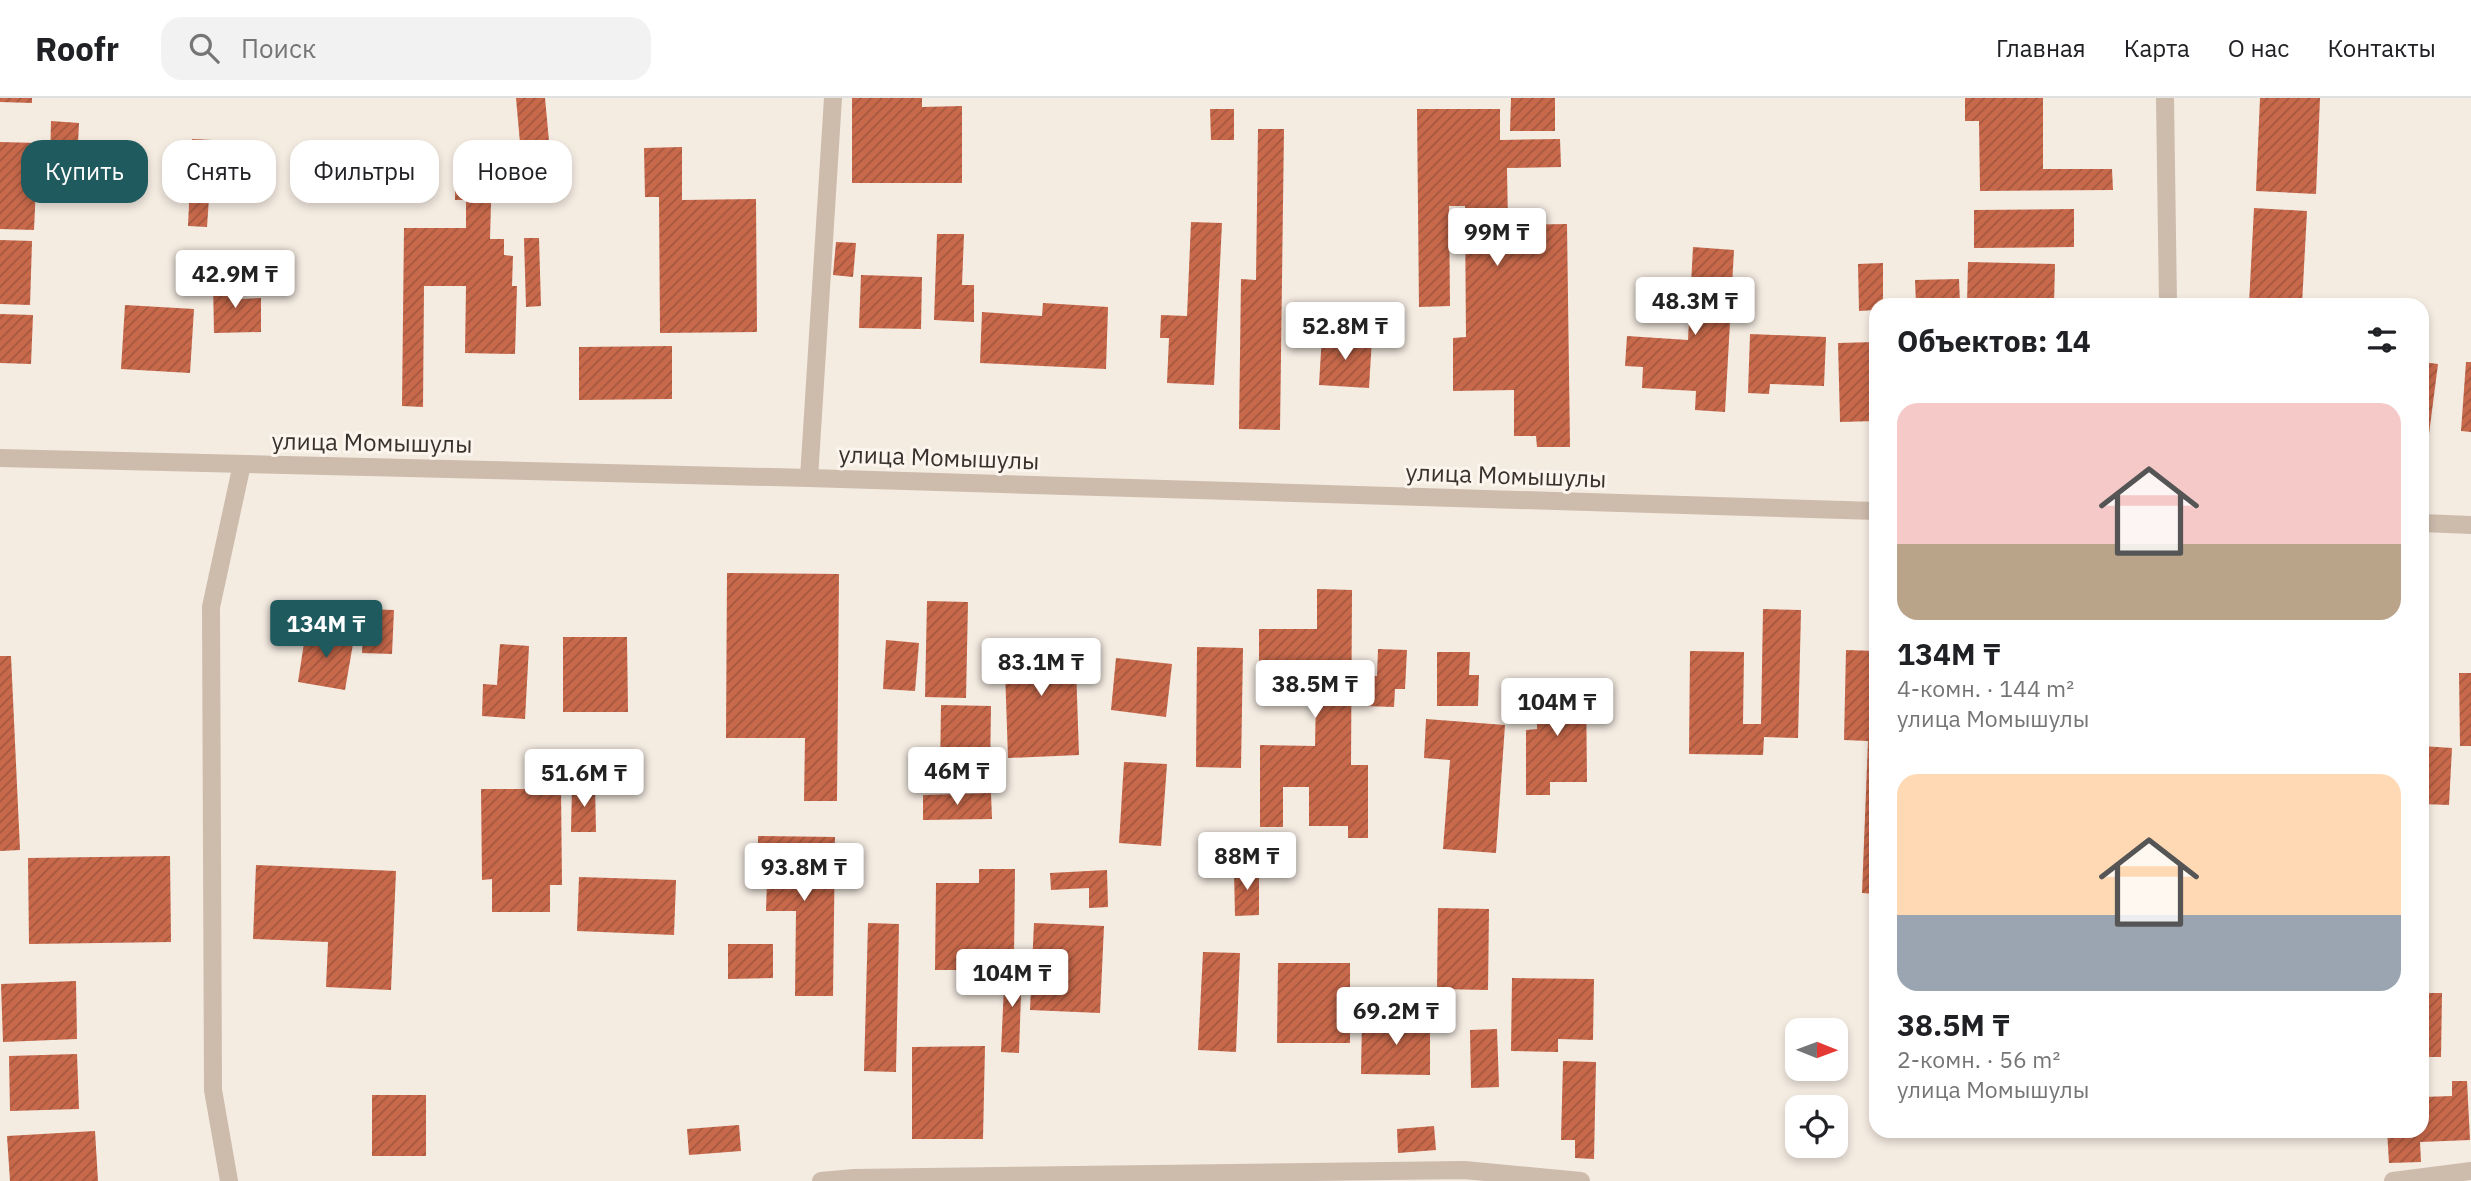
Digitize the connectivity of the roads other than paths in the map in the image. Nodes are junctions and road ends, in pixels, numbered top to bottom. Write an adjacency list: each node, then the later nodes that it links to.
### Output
1 (833, 98): 6 (street)
2 (2165, 98): 3 (street)
3 (2168, 298)
4 (0, 458): 5 (street, улица Момышулы)
5 (243, 464): 6 (street, улица Момышулы); 11 (street)
6 (809, 478): 7 (street, улица Момышулы)
7 (1869, 511)
8 (2429, 523): 9 (street)
9 (2471, 524)
10 (2471, 1171): 14 (street)
11 (229, 1181)
12 (821, 1181): 13 (street)
13 (1581, 1181)
14 (2393, 1181)

